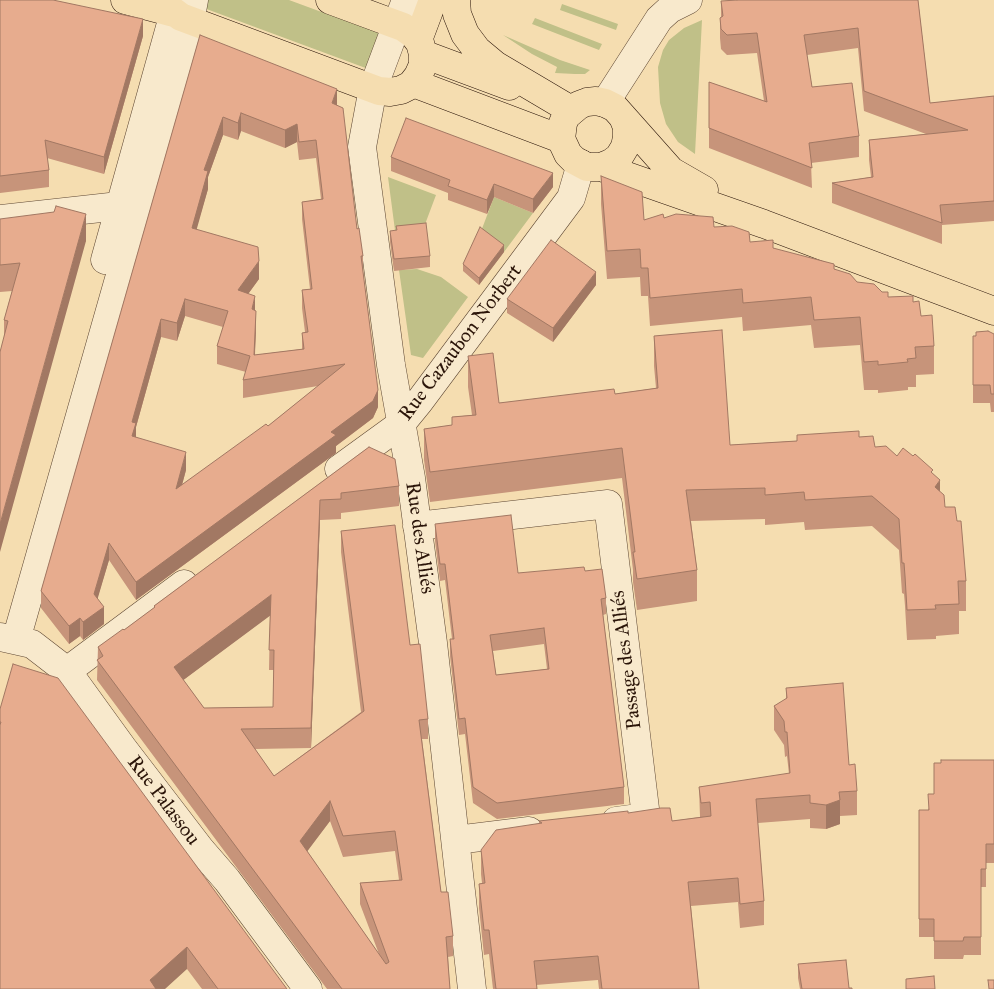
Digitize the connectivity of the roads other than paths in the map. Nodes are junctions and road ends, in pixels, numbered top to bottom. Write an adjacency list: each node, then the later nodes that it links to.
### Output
1 (125, 0): 6 (main road)
2 (330, 0): 7 (main road)
3 (433, 0): 7 (main road)
4 (456, 0): 10 (main road)
5 (688, 0): 11 (street)
6 (180, 8): 9 (main road); 14 (street); 22 (street)
7 (411, 30): 8 (main road); 9 (street, Rue des Alliés); 10 (main road)
8 (413, 83): 9 (main road); 12 (main road)
9 (373, 88): 18 (street, Rue des Alliés)
10 (572, 110): 11 (main road); 12 (main road)
11 (614, 110): 13 (main road); 16 (main road)
12 (561, 139): 13 (main road)
13 (591, 165): 16 (main road); 18 (street, Rue Cazaubon Norbert)
14 (119, 206): 15 (street); 22 (street)
15 (0, 219)
16 (764, 224): 17 (main road)
17 (994, 311)
18 (401, 424): 19 (street, Rue Cazaubon Norbert); 20 (street, Rue des Alliés)
19 (323, 481)
20 (416, 526): 24 (street, Passage des Alliés); 26 (street, Rue des Alliés); 30 (street)
21 (205, 568): 23 (street)
22 (5, 638): 23 (street, Rue Palassou)
23 (67, 671): 27 (street, Rue Palassou)
24 (587, 824)
25 (558, 828): 26 (street)
26 (456, 840): 31 (street, Rue des Alliés)
27 (201, 850): 28 (street); 29 (street, Rue Palassou)
28 (291, 989)
29 (308, 989)
30 (459, 989)
31 (472, 989)

